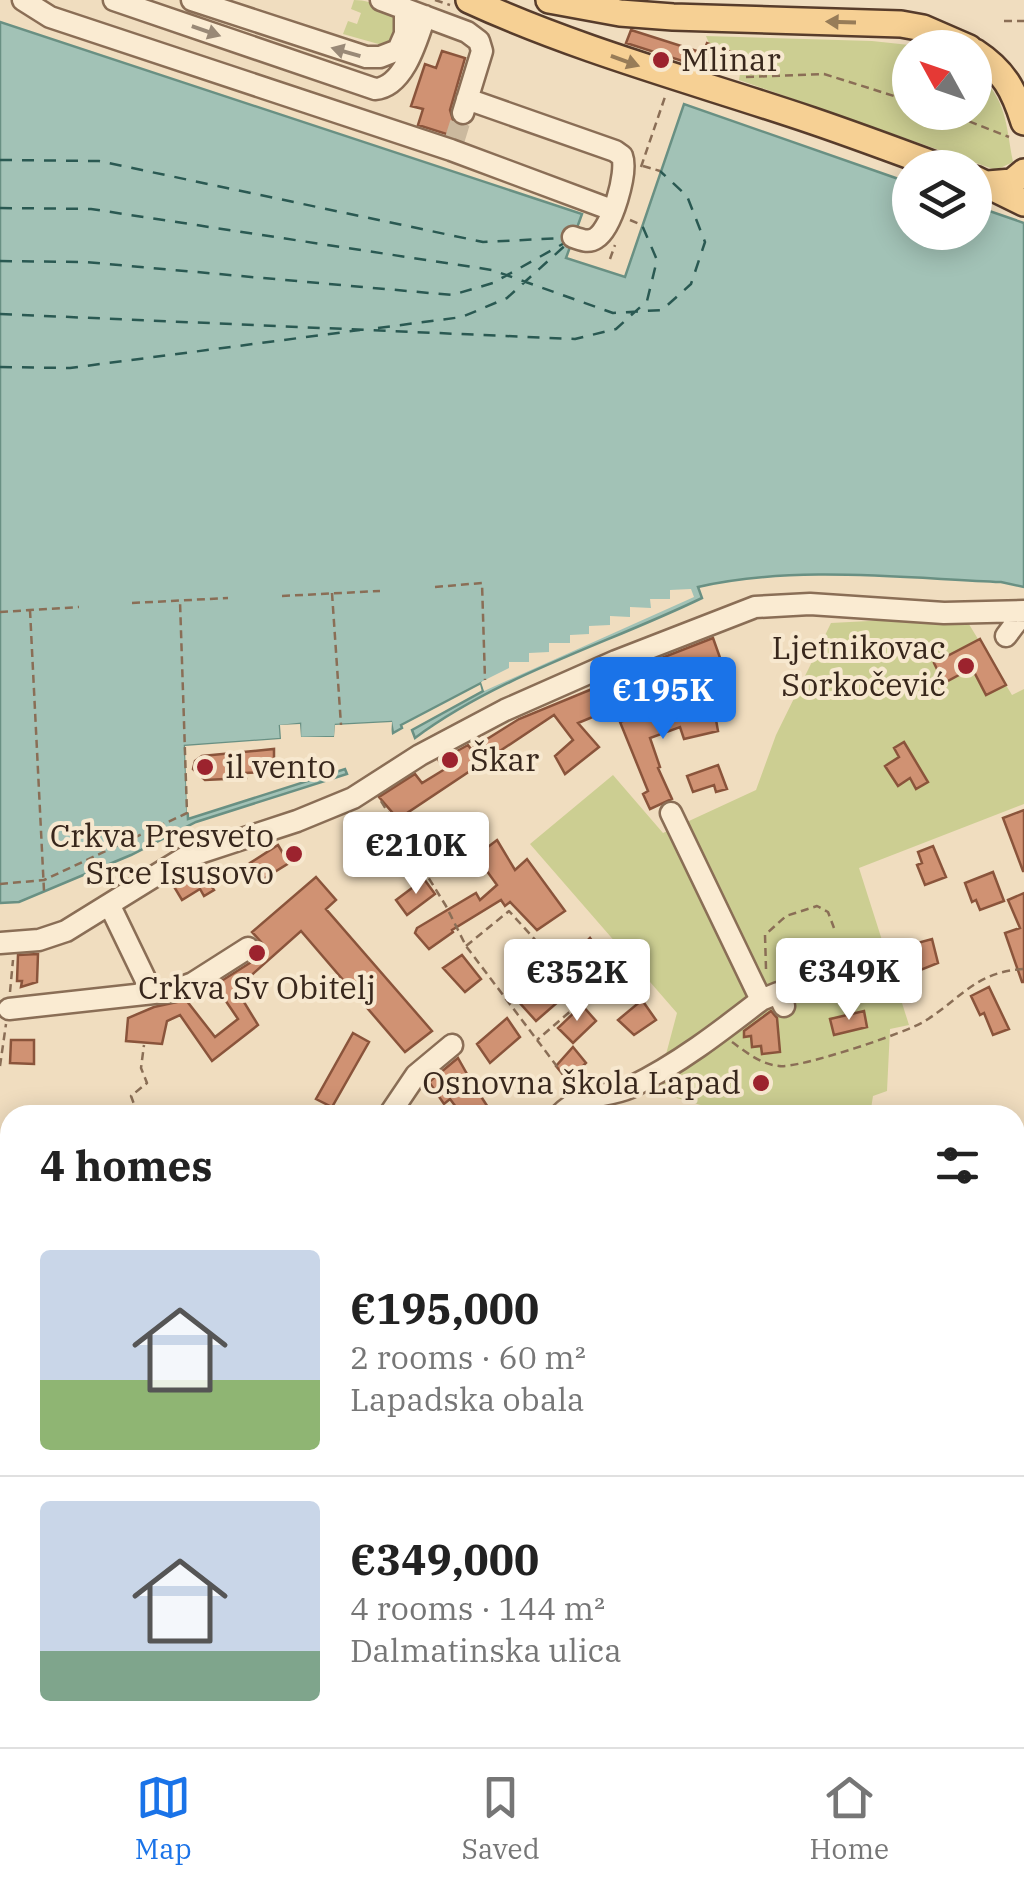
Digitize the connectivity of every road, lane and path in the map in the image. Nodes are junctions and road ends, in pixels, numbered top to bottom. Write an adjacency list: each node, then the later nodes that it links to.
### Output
1 (23, 0): 25 (street)
2 (114, 0): 8 (street, one-way to 8)
3 (192, 0): 8 (street, one-way to 3)
4 (381, 0): 8 (street)
5 (469, 0): 12 (main road)
6 (549, 0): 7 (main road)
7 (586, 6): 11 (main road, one-way to 7); 12 (main road)
8 (415, 13): 25 (street)
9 (1004, 20): 10 (path)
10 (1024, 22)
11 (927, 30)
12 (575, 43): 14 (main road, one-way to 14)
13 (992, 64): 18 (main road)
14 (664, 75): 19 (main road); 20 (path)
15 (739, 77): 16 (path)
16 (892, 95)
17 (992, 124): 18 (path)
18 (1021, 131)
19 (892, 150)
20 (660, 171)
21 (1024, 172): 22 (main road)
22 (992, 181)
23 (992, 186): 24 (main road)
24 (1024, 203)
25 (618, 214): 26 (path); 28 (street)
26 (642, 225)
27 (620, 232): 29 (path)
28 (573, 237)
29 (610, 260)
30 (435, 587): 42 (path)
31 (380, 590): 32 (path)
32 (332, 593): 33 (path); 43 (path)
33 (282, 596)
34 (228, 598): 35 (path)
35 (180, 601): 36 (path); 46 (path)
36 (132, 603)
37 (79, 606): 38 (path)
38 (30, 610): 39 (path); 46 (path)
39 (0, 612)
40 (1024, 612): 41 (street); 44 (street)
41 (1006, 636)
42 (486, 680)
43 (341, 725)
44 (372, 787): 49 (street); 52 (path)
45 (671, 813): 56 (street)
46 (44, 880): 47 (path); 48 (path)
47 (0, 884)
48 (44, 891)
49 (110, 906): 51 (street); 55 (street)
50 (834, 928): 56 (path)
51 (0, 942)
52 (466, 946): 60 (path); 60 (path)
53 (248, 948): 55 (street)
54 (1024, 969): 59 (path)
55 (152, 993): 58 (street)
56 (761, 1000): 57 (street); 59 (street)
57 (784, 1006)
58 (9, 1009)
59 (719, 1033): 63 (street)
60 (536, 1041): 63 (path)
61 (144, 1045): 64 (path)
62 (452, 1045): 65 (street)
63 (581, 1098): 66 (street)
64 (134, 1105)
65 (396, 1105)
66 (572, 1105)

